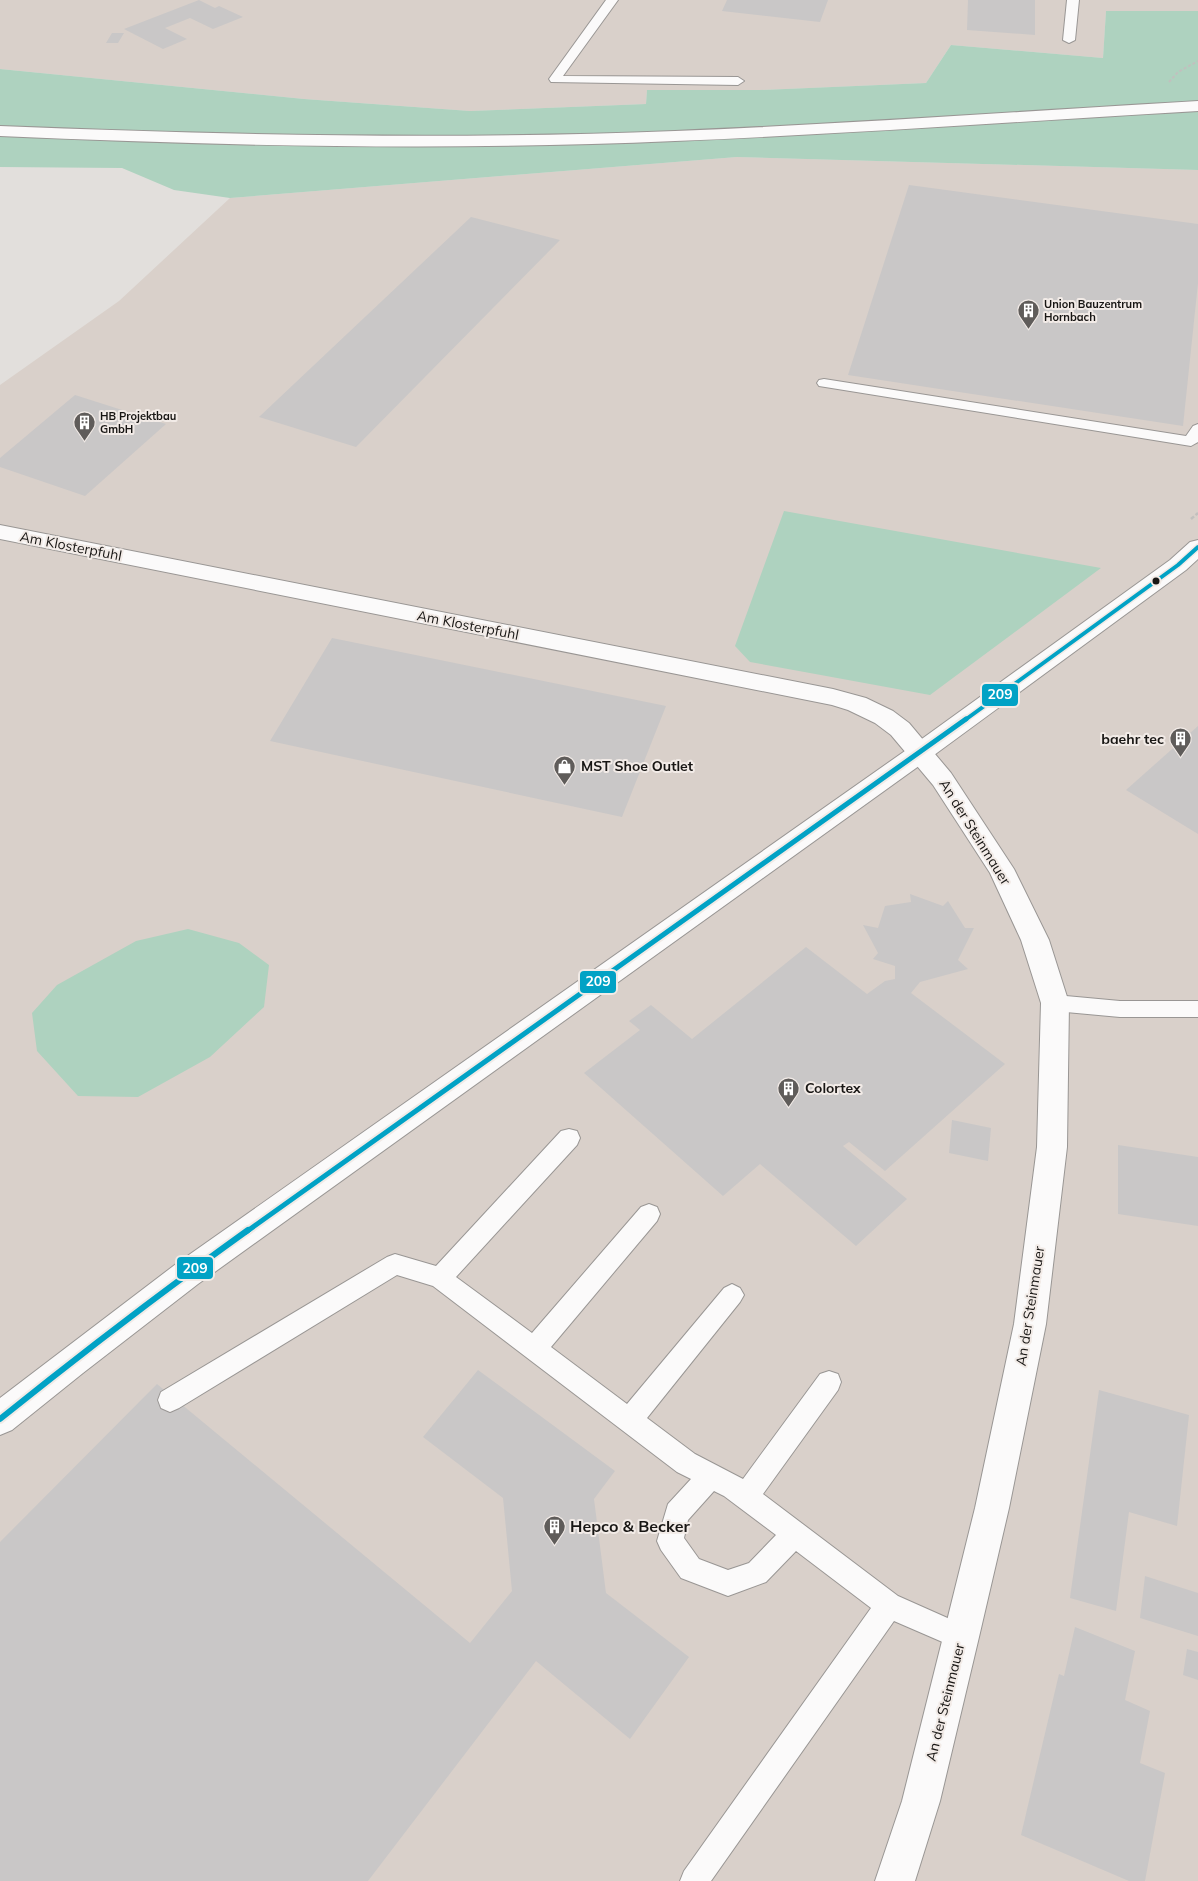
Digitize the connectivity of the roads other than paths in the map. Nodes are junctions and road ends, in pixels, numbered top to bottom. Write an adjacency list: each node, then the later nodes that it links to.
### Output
1 (612, 0): 4 (lane)
2 (1072, 0): 3 (lane)
3 (1069, 40)
4 (738, 81)
5 (1185, 91): 7 (main road)
6 (1198, 106): 7 (main road)
7 (904, 122): 8 (main road)
8 (0, 131)
9 (824, 383): 10 (lane)
10 (1198, 429)
11 (0, 532): 13 (main road, Am Klosterpfuhl)
12 (1198, 547): 13 (main road)
13 (921, 752): 14 (main road, An der Steinmauer); 23 (main road)
14 (1055, 1003): 15 (lane); 29 (main road, An der Steinmauer)
15 (1198, 1009)
16 (569, 1138): 18 (lane)
17 (649, 1214): 20 (lane)
18 (440, 1278): 20 (lane); 22 (lane)
19 (732, 1295): 24 (lane)
20 (534, 1349): 24 (lane)
21 (828, 1382): 26 (lane)
22 (170, 1400)
23 (0, 1418)
24 (630, 1420): 25 (lane)
25 (711, 1476): 26 (lane); 27 (lane)
26 (745, 1496): 27 (lane)
27 (795, 1534): 28 (lane)
28 (889, 1605): 29 (lane); 30 (lane)
29 (961, 1637): 31 (main road, An der Steinmauer)
30 (694, 1881)
31 (894, 1881)

